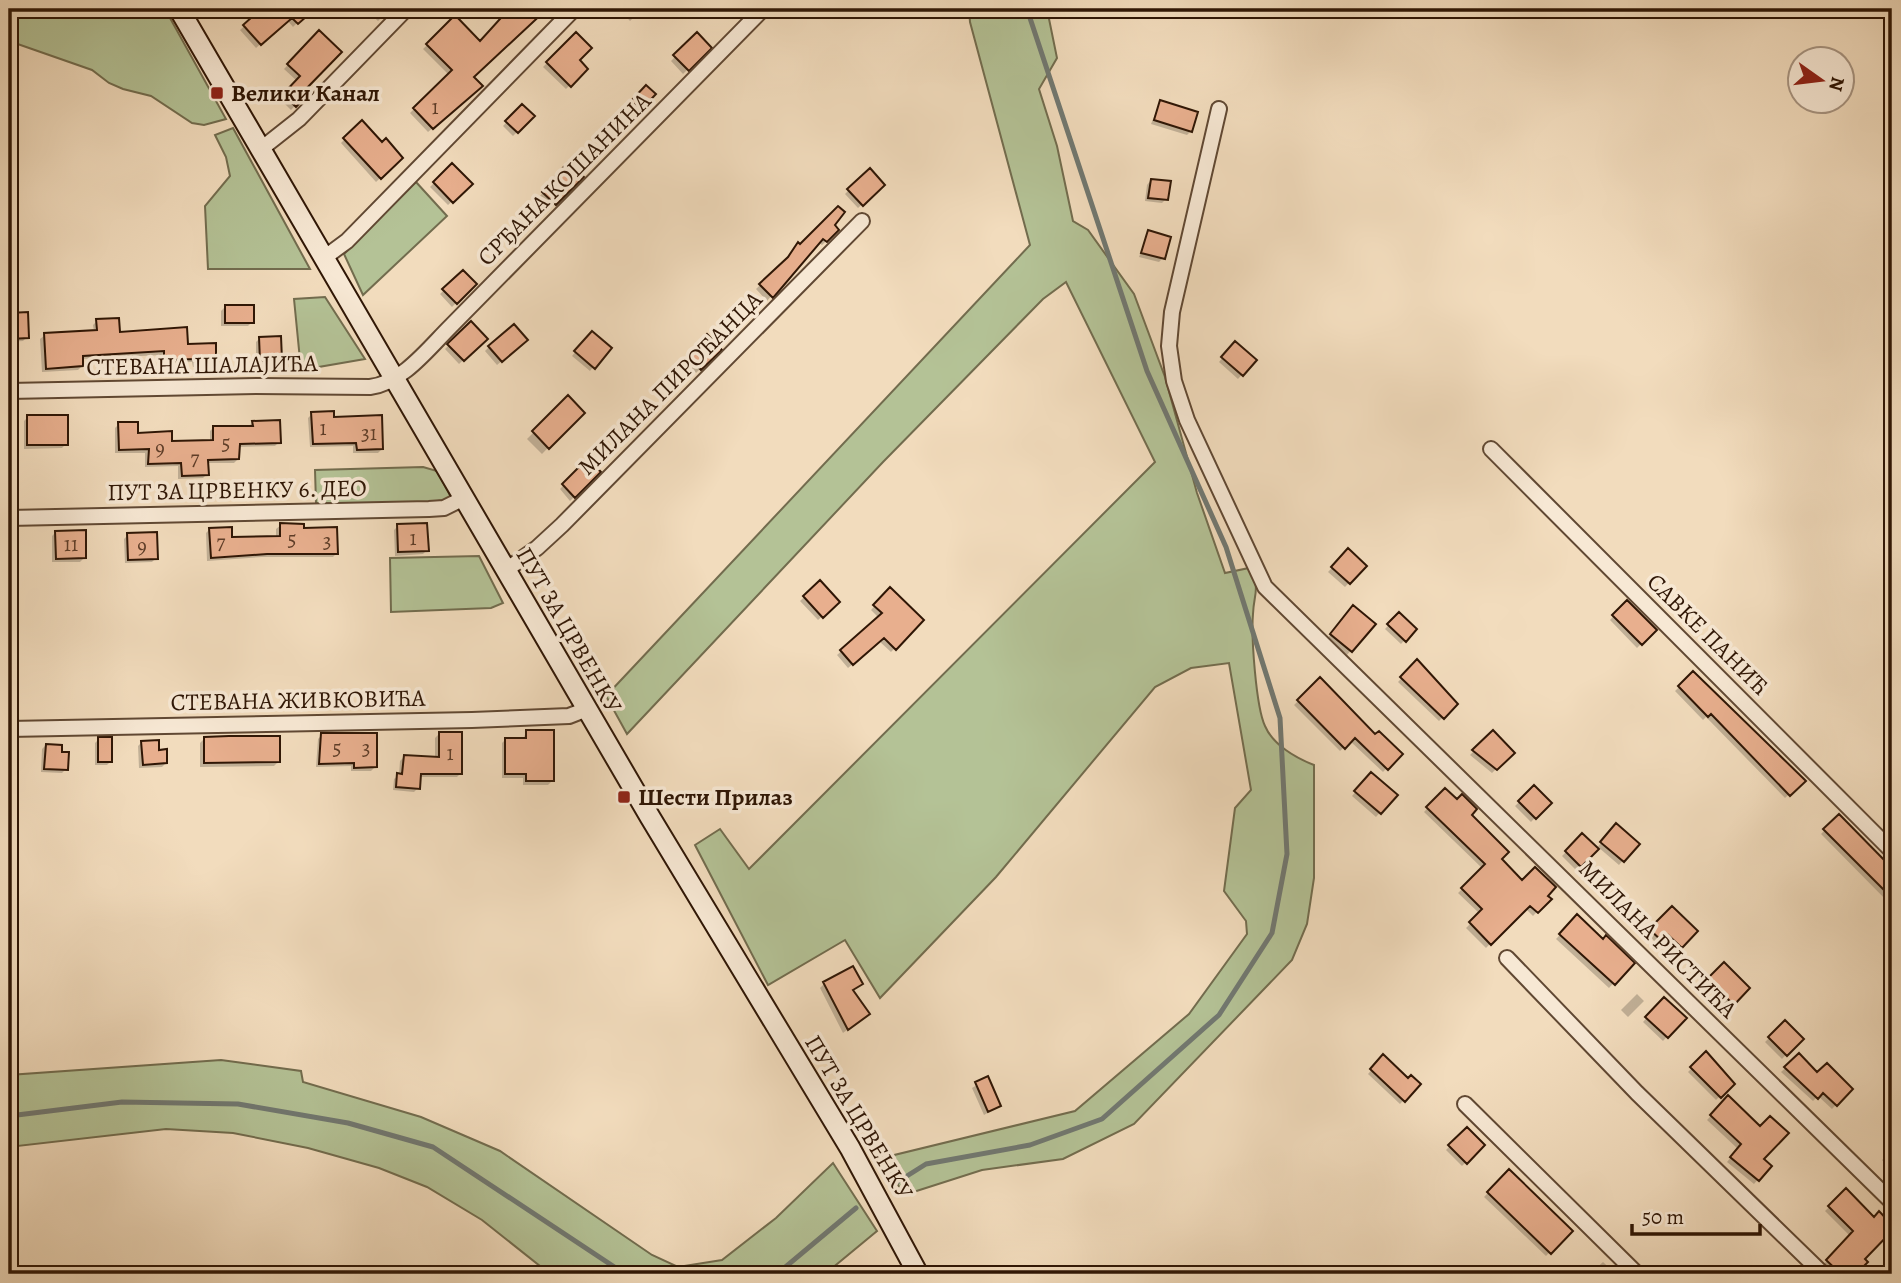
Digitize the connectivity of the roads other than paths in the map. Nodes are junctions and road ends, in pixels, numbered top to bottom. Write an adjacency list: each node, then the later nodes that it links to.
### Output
1 (179, 9): 6 (street, ПУТ ЗА ЦРВЕНКУ)
2 (406, 9): 6 (street)
3 (575, 9): 8 (street)
4 (763, 9): 9 (street, СРЂАНА КОШАНИНА)
5 (1219, 109): 20 (street, МИЛАНА РИСТИЋА)
6 (261, 149): 8 (street, ПУТ ЗА ЦРВЕНКУ)
7 (862, 221): 14 (street, МИЛАНА ПИРОЋАНЦА)
8 (324, 258): 9 (street, ПУТ ЗА ЦРВЕНКУ)
9 (394, 378): 10 (street, СТЕВАНА ШАЛАЈИЋА); 12 (street, ПУТ ЗА ЦРВЕНКУ)
10 (9, 391)
11 (1491, 449): 17 (street, САВКЕ ПАНИЋ)
12 (464, 498): 13 (street, ПУТ ЗА ЦРВЕНКУ 6. ДЕО); 14 (street, ПУТ ЗА ЦРВЕНКУ)
13 (9, 518)
14 (506, 570): 15 (street, ПУТ ЗА ЦРВЕНКУ)
15 (587, 709): 16 (street, СТЕВАНА ЖИВКОВИЋА); 21 (street, ПУТ ЗА ЦРВЕНКУ)
16 (9, 729)
17 (1892, 851)
18 (1507, 958): 23 (street)
19 (1465, 1104): 22 (street)
20 (1892, 1202)
21 (918, 1274)
22 (1636, 1274)
23 (1822, 1274)

